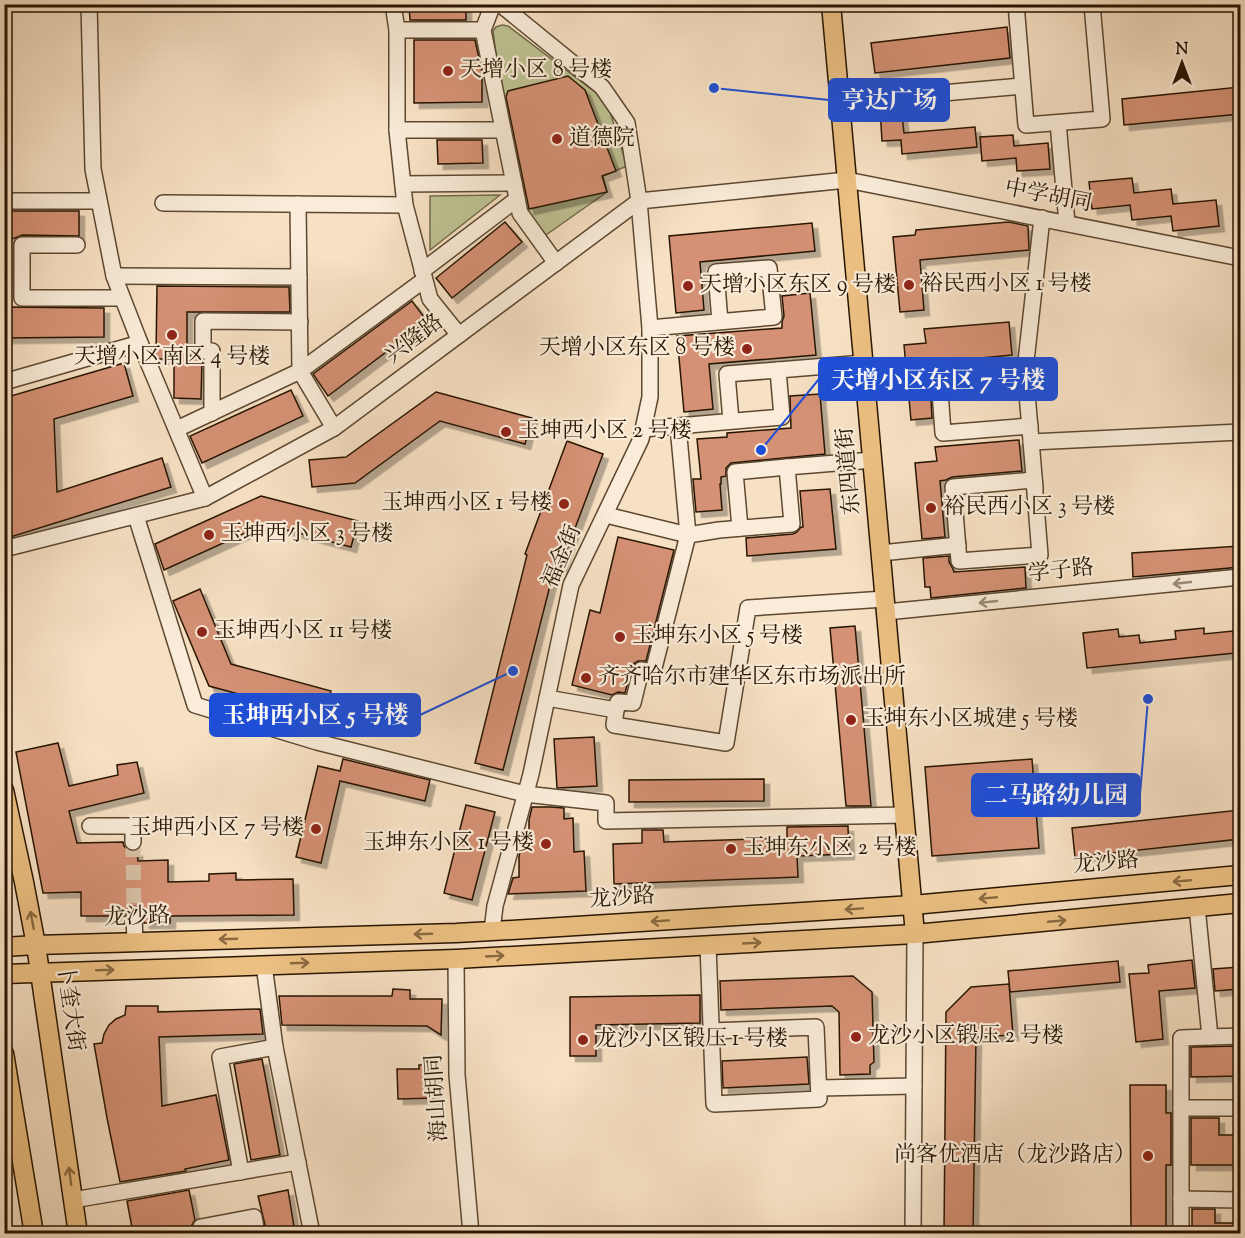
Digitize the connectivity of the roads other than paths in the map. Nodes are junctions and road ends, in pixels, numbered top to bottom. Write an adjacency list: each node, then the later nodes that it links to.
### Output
1 (89, 4): 20 (street)
2 (393, 4): 8 (street)
3 (493, 4): 9 (street)
4 (500, 4): 21 (street, 福金街)
5 (831, 4): 11 (main road, 东四道街)
6 (1016, 4): 10 (street)
7 (1092, 4): 12 (street)
8 (397, 30): 9 (street); 13 (street)
9 (483, 30): 14 (street)
10 (1022, 86): 11 (street); 12 (street)
11 (840, 102): 15 (main road, 东四道街)
12 (1058, 123): 26 (street)
13 (398, 130): 14 (street); 17 (street)
14 (503, 130): 16 (street)
15 (847, 180): 21 (street); 25 (street, 中学胡同); 39 (main road, 东四道街)
16 (514, 183): 17 (street); 18 (street)
17 (403, 184): 24 (street)
18 (517, 199): 29 (street); 30 (street)
19 (4, 201): 20 (street)
20 (99, 201): 31 (street)
21 (639, 201): 29 (street, 兴隆路); 36 (street, 福金街)
22 (163, 203): 23 (street)
23 (298, 204): 24 (street); 32 (street)
24 (405, 205): 30 (street)
25 (1042, 218): 26 (street, 中学胡同); 41 (street)
26 (1067, 224): 28 (street, 中学胡同)
27 (77, 245): 33 (street)
28 (1240, 258)
29 (556, 263): 37 (street, 兴隆路)
30 (423, 275): 37 (street); 42 (street)
31 (114, 276): 32 (street); 33 (street)
32 (299, 277): 34 (street)
33 (122, 298): 38 (street)
34 (300, 322): 42 (street); 44 (street)
35 (720, 322): 35 (street); 36 (street)
36 (650, 328): 50 (street, 福金街)
37 (459, 335): 48 (street, 兴隆路)
38 (140, 343): 43 (street); 49 (street)
39 (864, 363): 40 (street); 53 (main road, 东四道街)
40 (778, 370): 45 (street); 45 (street)
41 (1025, 370): 47 (street); 47 (street)
42 (300, 371): 44 (street); 48 (street)
43 (4, 382)
44 (212, 413): 49 (street)
45 (732, 421): 46 (street)
46 (678, 426): 50 (street); 60 (street)
47 (1030, 426): 52 (street)
48 (334, 428): 56 (street, 兴隆路)
49 (177, 429): 56 (street)
50 (644, 429): 57 (street, 福金街)
51 (1240, 432): 52 (street)
52 (1031, 442): 55 (street)
53 (873, 460): 54 (street); 63 (main road, 东四道街)
54 (786, 467): 59 (street); 59 (street)
55 (1035, 488): 61 (street); 61 (street)
56 (205, 498): 58 (street, 兴隆路)
57 (606, 515): 60 (street); 66 (street, 福金街)
58 (136, 516): 62 (street, 兴隆路); 69 (street)
59 (740, 528): 60 (street)
60 (688, 535): 67 (street)
61 (958, 545): 63 (street)
62 (4, 549)
63 (881, 554): 65 (main road, 东四道街)
64 (1240, 577): 65 (street, 学子路, one-way to 65)
65 (886, 606): 67 (street, 学子路); 70 (main road, 东四道街)
66 (547, 698): 67 (street); 69 (street, 福金街)
67 (616, 710)
68 (4, 790): 81 (main road, 卜奎大街, one-way to 68)
69 (525, 794): 70 (street); 78 (street, 福金街)
70 (905, 815): 75 (main road, 东四道街)
71 (90, 826): 72 (street)
72 (133, 842)
73 (1240, 875): 75 (main road, 龙沙路, one-way to 75)
74 (1240, 903): 76 (main road)
75 (913, 905): 78 (main road, 龙沙路, one-way to 78); 79 (main road, 东四道街)
76 (1197, 907): 79 (main road, one-way to 76); 90 (street)
77 (134, 916): 80 (street)
78 (492, 932): 80 (main road, 龙沙路, one-way to 80)
79 (915, 934): 82 (main road, one-way to 79); 93 (street)
80 (135, 942): 81 (main road, 龙沙路)
81 (36, 945): 83 (main road, 龙沙路); 86 (main road, 卜奎大街)
82 (708, 945): 84 (main road, one-way to 82); 88 (street)
83 (4, 947)
84 (456, 958): 85 (main road, one-way to 84); 107 (street, 海山胡同)
85 (264, 964): 86 (main road, one-way to 85); 91 (street)
86 (39, 972): 87 (main road); 100 (main road, 卜奎大街, one-way to 86)
87 (4, 974)
88 (711, 1031): 94 (street); 94 (street)
89 (1240, 1036): 90 (street)
90 (1210, 1037): 95 (street)
91 (275, 1047): 97 (street); 98 (street)
92 (4, 1053): 102 (main road)
93 (914, 1086): 94 (street); 108 (street)
94 (819, 1088)
95 (1181, 1108): 96 (street); 99 (street)
96 (1240, 1108)
97 (298, 1162): 98 (street); 106 (street)
98 (241, 1172): 100 (street)
99 (1181, 1199): 101 (street); 109 (street)
100 (73, 1200): 103 (main road, 卜奎大街)
101 (1240, 1200)
102 (34, 1233)
103 (78, 1233)
104 (203, 1233): 105 (street)
105 (257, 1233)
106 (312, 1233)
107 (471, 1233)
108 (914, 1233)
109 (1181, 1233)

